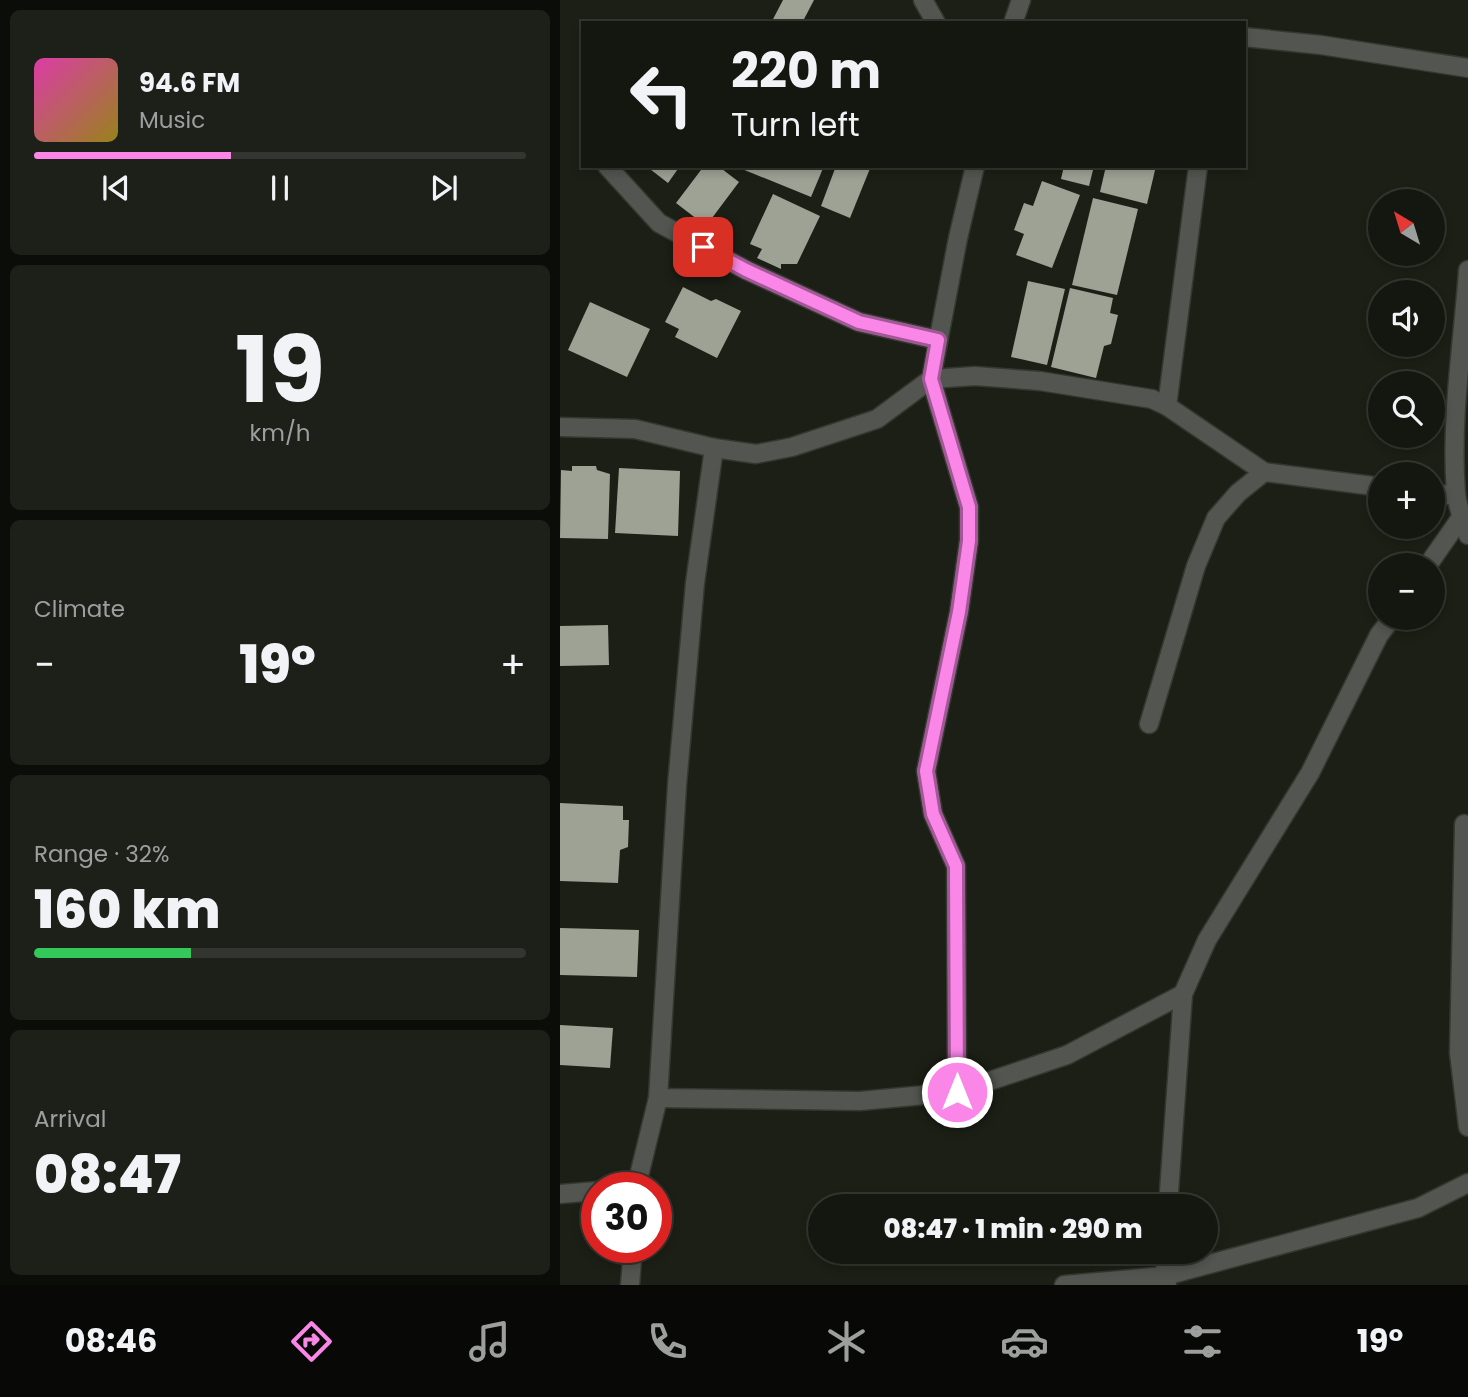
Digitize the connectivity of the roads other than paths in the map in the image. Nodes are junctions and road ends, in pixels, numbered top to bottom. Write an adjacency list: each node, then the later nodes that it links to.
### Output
1 (923, 0): 3 (street)
2 (1021, 0): 4 (street)
3 (935, 21)
4 (1014, 21)
5 (1246, 37): 6 (street)
6 (1468, 68)
7 (609, 168): 11 (street)
8 (975, 168): 11 (street)
9 (1198, 168): 13 (street)
10 (1468, 270): 19 (street)
11 (938, 340): 12 (street)
12 (931, 379): 13 (street); 15 (street); 27 (street)
13 (1167, 406): 16 (street)
14 (560, 427): 15 (street)
15 (714, 448): 28 (street)
16 (1264, 472): 17 (street); 24 (street)
17 (1368, 484)
18 (1445, 495): 19 (street)
19 (1456, 496): 20 (street)
20 (1462, 516): 21 (street); 22 (street)
21 (1468, 535)
22 (1436, 553)
23 (1383, 630): 26 (street)
24 (1149, 724)
25 (1464, 824): 29 (street)
26 (1183, 994): 27 (street); 34 (street)
27 (957, 1092): 28 (street)
28 (658, 1098): 30 (street)
29 (1468, 1127)
30 (640, 1172)
31 (1468, 1183): 36 (street)
32 (581, 1193): 33 (street)
33 (560, 1194)
34 (1169, 1194)
35 (632, 1263): 37 (street)
36 (1166, 1280): 38 (street)
37 (630, 1285)
38 (1063, 1285)

